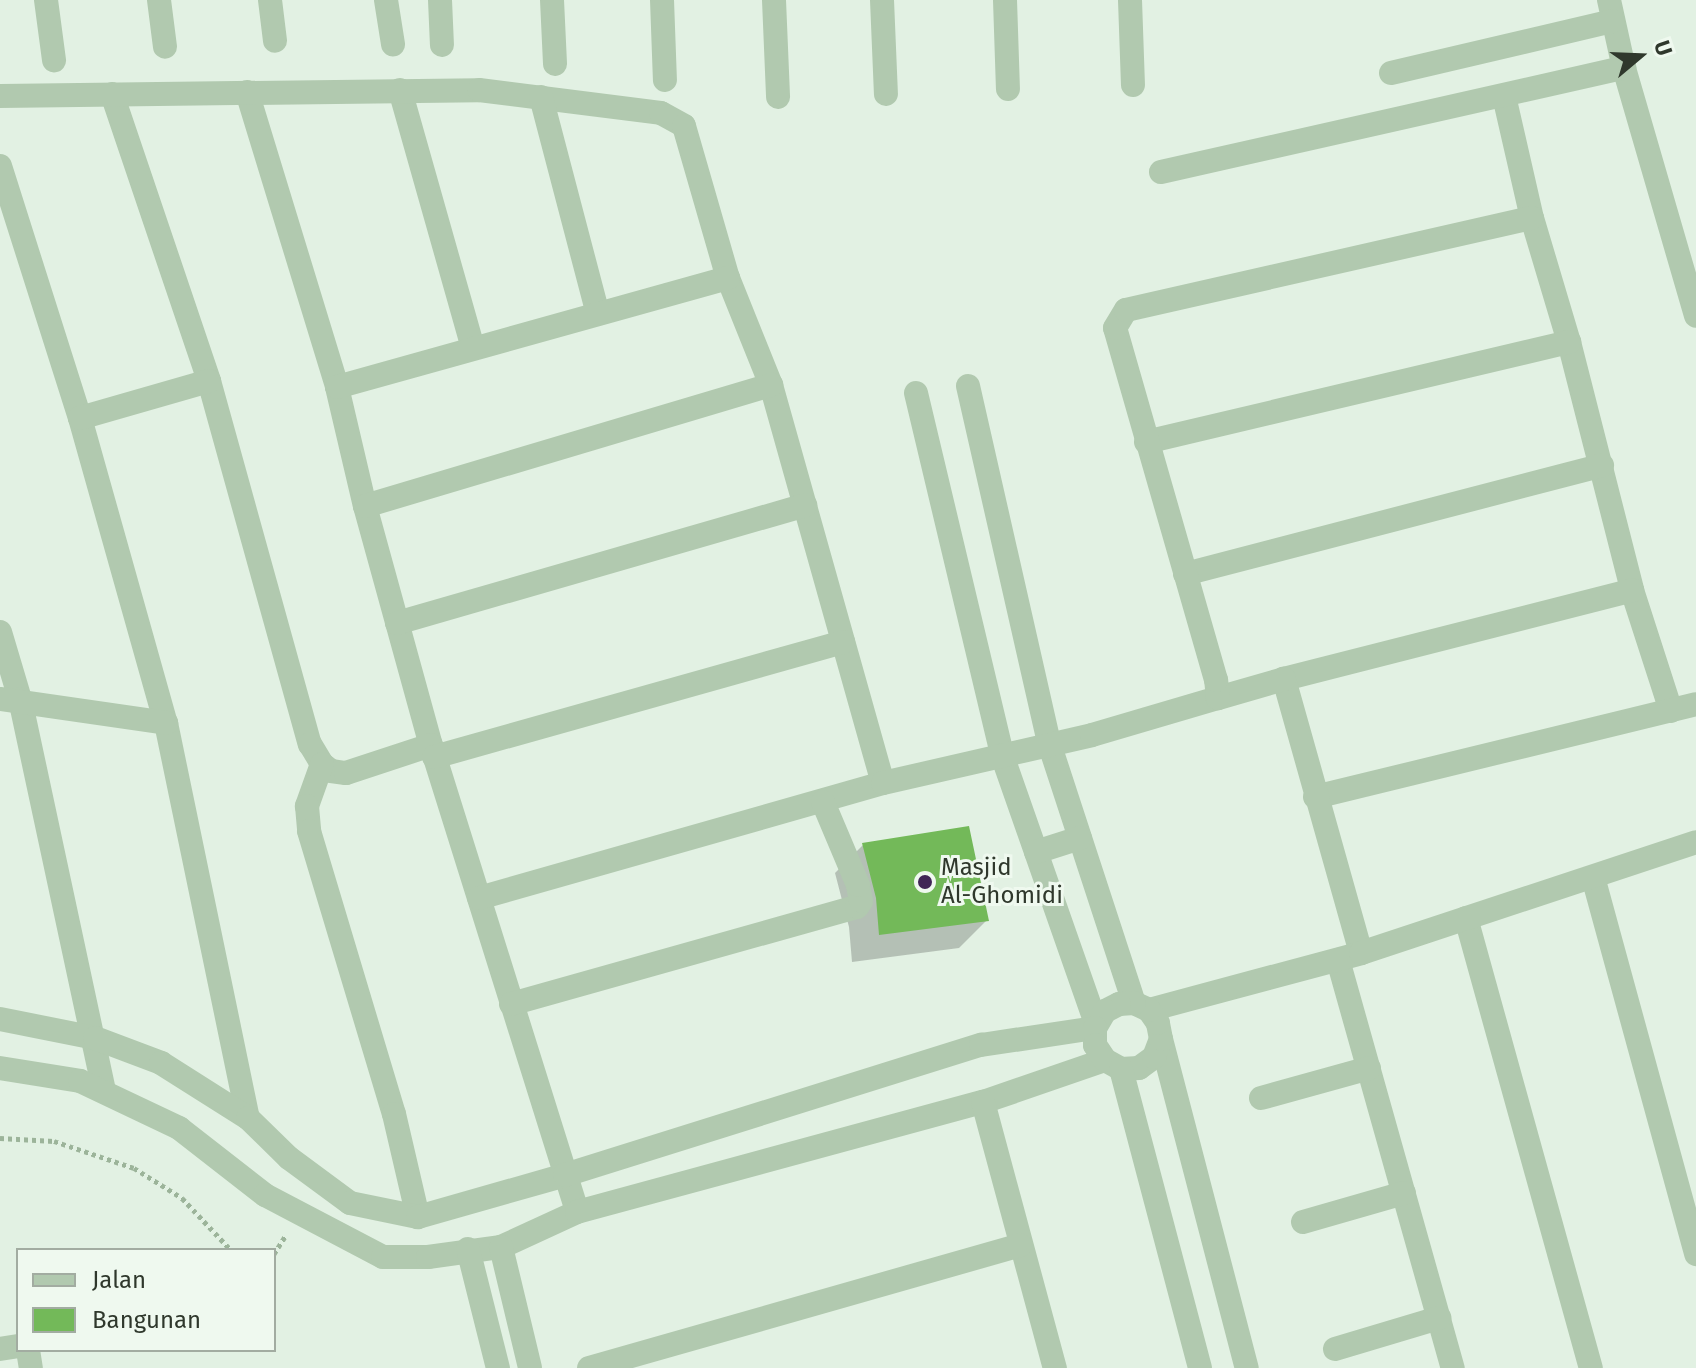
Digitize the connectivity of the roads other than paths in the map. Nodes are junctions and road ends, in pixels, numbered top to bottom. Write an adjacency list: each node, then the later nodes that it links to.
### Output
1 (46, 0): 17 (street)
2 (159, 0): 16 (street)
3 (270, 0): 13 (street)
4 (386, 0): 14 (street)
5 (440, 0): 15 (street)
6 (552, 0): 18 (street)
7 (662, 0): 21 (street)
8 (774, 0): 31 (street)
9 (882, 0): 27 (street)
10 (1005, 0): 23 (street)
11 (1130, 0): 22 (street)
12 (1611, 10): 19 (street); 20 (street)
13 (275, 41)
14 (393, 44)
15 (442, 45)
16 (165, 47)
17 (54, 60)
18 (555, 64)
19 (1624, 68): 29 (street); 37 (street)
20 (1391, 73)
21 (665, 80)
22 (1133, 85)
23 (1008, 89)
24 (400, 90): 25 (street); 30 (street); 39 (street)
25 (247, 92): 26 (street); 43 (street)
26 (112, 94): 28 (street); 40 (street)
27 (886, 94)
28 (0, 96)
29 (1504, 96): 33 (street); 34 (street)
30 (541, 97): 35 (street); 36 (street)
31 (778, 97)
32 (0, 166): 45 (street)
33 (1161, 172)
34 (1532, 218): 38 (street); 46 (street)
35 (728, 278): 36 (street); 41 (street)
36 (598, 314): 39 (street)
37 (1696, 316)
38 (1569, 342): 46 (street); 47 (street)
39 (473, 348): 43 (street)
40 (209, 381): 45 (street); 64 (street)
41 (771, 385): 48 (street); 49 (street)
42 (968, 386): 61 (street)
43 (337, 387): 49 (street)
44 (916, 393): 63 (street)
45 (80, 418): 60 (street)
46 (1146, 442): 50 (street)
47 (1602, 465): 50 (street); 51 (street)
48 (805, 505): 52 (street); 54 (street)
49 (365, 506): 52 (street)
50 (1185, 574): 56 (street)
51 (1632, 590): 55 (street); 59 (street)
52 (397, 623): 62 (street)
53 (0, 632): 57 (street)
54 (843, 642): 62 (street); 65 (street)
55 (1284, 679): 56 (street); 66 (street)
56 (1218, 698): 61 (street)
57 (10, 699): 60 (street); 79 (street)
58 (1696, 704): 59 (street)
59 (1671, 711): 66 (street)
60 (166, 723): 87 (street)
61 (1050, 746): 63 (street); 68 (street)
62 (433, 751): 64 (street); 72 (street)
63 (1002, 755): 65 (street); 70 (street)
64 (322, 764): 91 (street)
65 (883, 783): 67 (street)
66 (1315, 797): 74 (street)
67 (823, 802): 72 (street); 75 (street)
68 (1080, 838): 70 (street); 76 (street)
69 (1696, 842): 71 (street)
70 (1036, 852): 78 (street)
71 (1593, 877): 73 (street); 96 (street)
72 (479, 898): 75 (street)
73 (1466, 918): 74 (street); 106 (street)
74 (1350, 956): 76 (street); 83 (street)
75 (511, 1004): 88 (street)
76 (1142, 1007): 78 (street); 80 (street)
77 (0, 1019): 79 (street)
78 (1096, 1026): 81 (street); 88 (street)
79 (95, 1038): 84 (street); 87 (street)
80 (1161, 1039): 81 (street); 104 (street)
81 (1113, 1065): 86 (street); 103 (street)
82 (0, 1068): 84 (street)
83 (1369, 1068): 85 (street); 89 (street)
84 (104, 1091): 95 (street)
85 (1261, 1098)
86 (983, 1102): 90 (street); 93 (street)
87 (248, 1118): 91 (street)
88 (565, 1175): 90 (street); 91 (street)
89 (1404, 1193): 92 (street); 97 (street)
90 (577, 1212): 94 (street)
91 (418, 1217)
92 (1303, 1222)
93 (1020, 1245): 99 (street); 100 (street)
94 (501, 1247): 95 (street); 102 (street)
95 (468, 1249): 101 (street)
96 (1696, 1254)
97 (1439, 1318): 98 (street); 105 (street)
98 (1335, 1349)
99 (600, 1366)
100 (1051, 1367)
101 (498, 1368)
102 (530, 1368)
103 (1200, 1368)
104 (1247, 1368)
105 (1453, 1368)
106 (1591, 1368)

